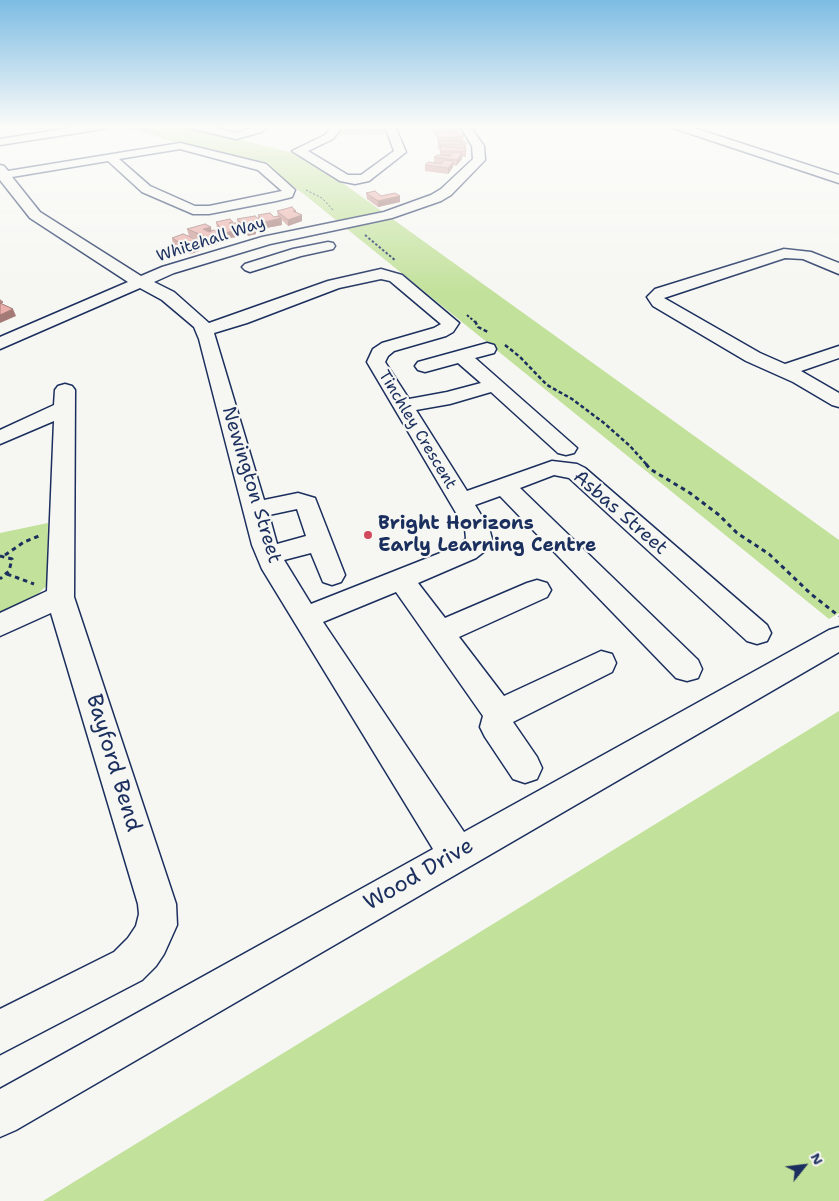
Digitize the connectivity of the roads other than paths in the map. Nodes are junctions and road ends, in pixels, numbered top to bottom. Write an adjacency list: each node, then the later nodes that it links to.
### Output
1 (9, 182): 10 (street, Newington Street)
2 (138, 182): 3 (street)
3 (280, 182)
4 (456, 182): 5 (street, Whitehall Way)
5 (276, 238): 6 (street); 10 (street, Whitehall Way)
6 (298, 252): 7 (street); 9 (street)
7 (343, 256)
8 (839, 268): 16 (street)
9 (280, 274)
10 (141, 282): 11 (street, Newington Street); 12 (street, Whitehall Way)
11 (204, 330): 20 (street, Tinchley Crescent); 25 (street, Newington Street)
12 (0, 344)
13 (487, 350): 15 (street)
14 (839, 352): 16 (street)
15 (462, 356): 17 (street); 18 (street)
16 (784, 371): 19 (street)
17 (494, 385): 18 (street); 22 (street)
18 (460, 395): 20 (street)
19 (839, 401)
20 (403, 406): 24 (street, Tinchley Crescent)
21 (0, 438): 31 (street, Bayford Bend)
22 (566, 448)
23 (504, 486): 24 (street, Asbas Street); 35 (street, Asbas Street); 38 (street)
24 (461, 502): 29 (street, Tinchley Crescent)
25 (255, 510): 26 (street); 27 (street, Newington Street)
26 (319, 542): 27 (street); 28 (street)
27 (269, 555): 32 (street, Newington Street)
28 (332, 575)
29 (401, 579): 32 (street, Tinchley Crescent); 34 (street)
30 (536, 590): 34 (street)
31 (60, 597): 33 (street); 42 (street, Bayford Bend)
32 (305, 618): 41 (street, Newington Street)
33 (0, 625)
34 (440, 633): 39 (street)
35 (757, 633)
36 (839, 638): 41 (street, Wood Drive)
37 (601, 663): 39 (street)
38 (687, 669)
39 (499, 714): 40 (street)
40 (525, 768)
41 (457, 854): 43 (street, Wood Drive)
42 (0, 1032)
43 (0, 1114)

